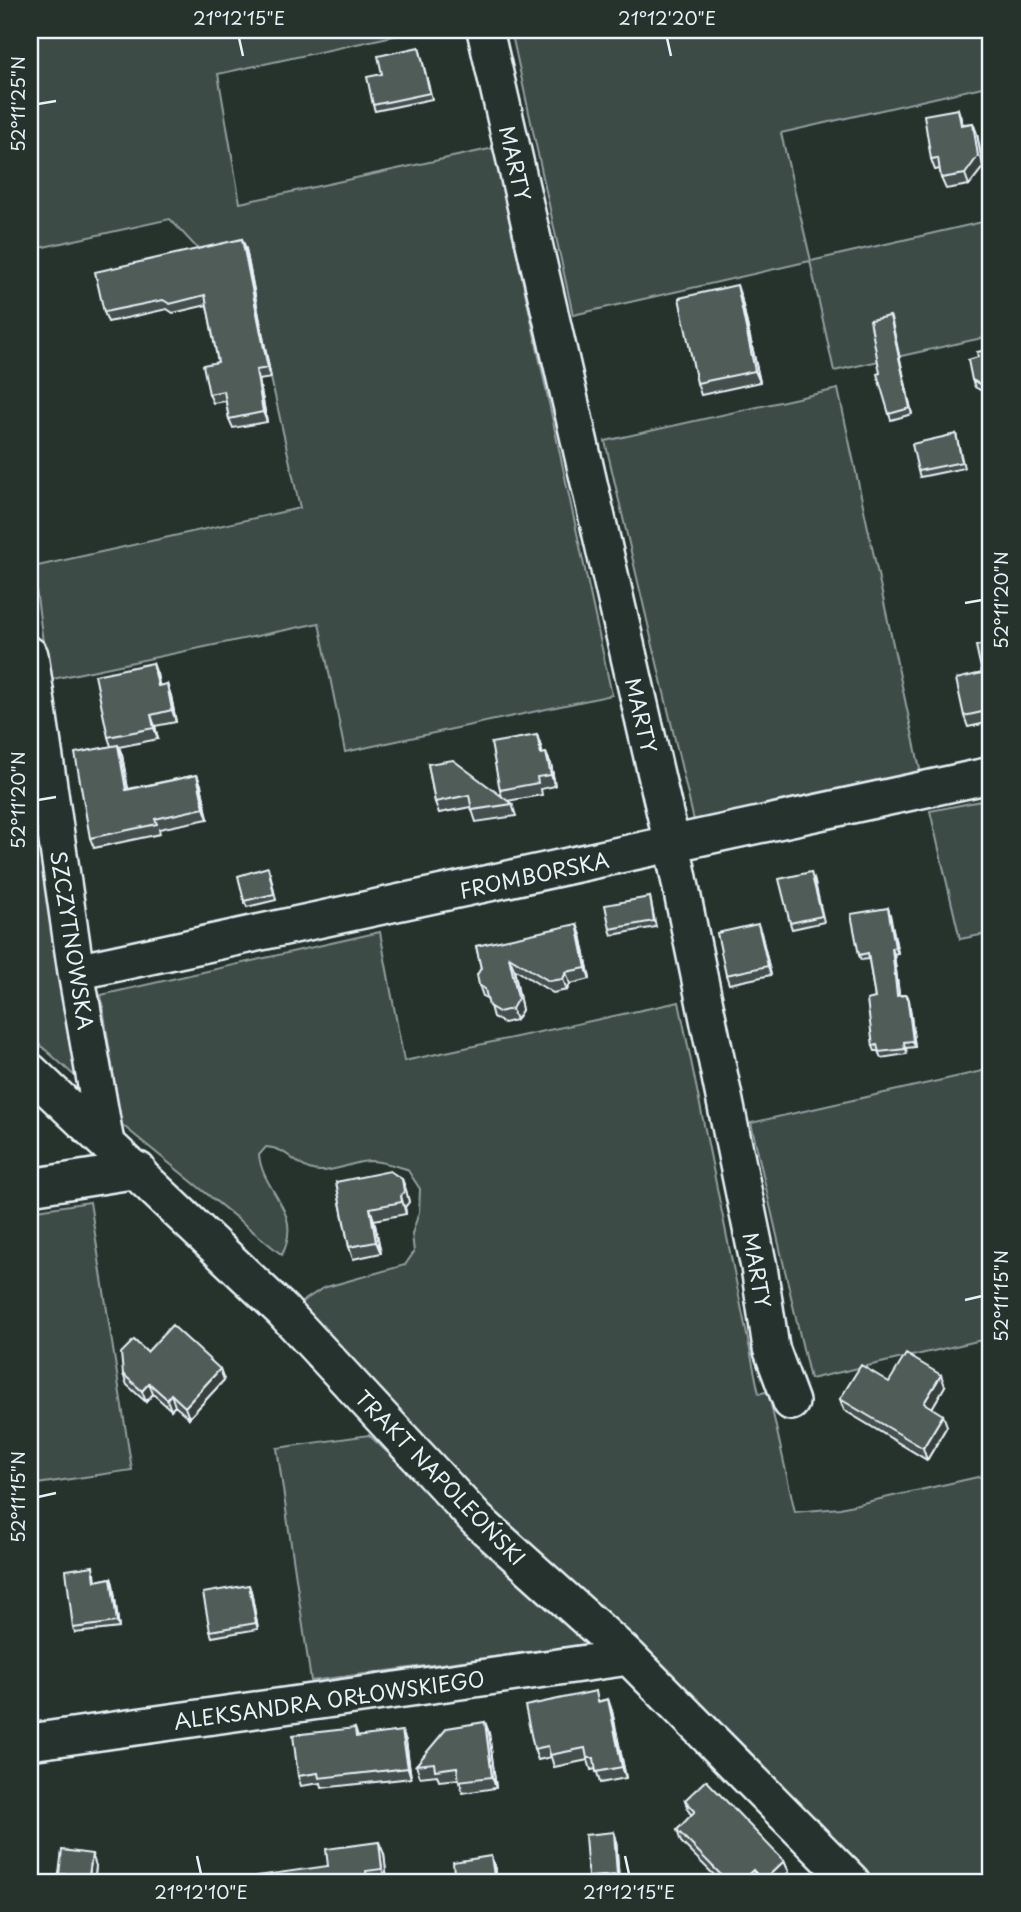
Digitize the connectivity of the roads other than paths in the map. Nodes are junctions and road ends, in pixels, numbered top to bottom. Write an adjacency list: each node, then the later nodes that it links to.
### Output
1 (485, 30): 4 (street, MARTY)
2 (30, 655): 5 (street, SZCZYTNOWSKA)
3 (991, 775): 4 (street, FROMBORSKA)
4 (672, 844): 5 (street, FROMBORSKA); 10 (street, MARTY)
5 (76, 972): 7 (street, SZCZYTNOWSKA)
6 (30, 1071): 7 (street, TRAKT NAPOLEOŃSKI)
7 (106, 1143): 8 (street, TRAKT NAPOLEOŃSKI)
8 (138, 1170): 9 (street); 11 (street, TRAKT NAPOLEOŃSKI)
9 (30, 1186)
10 (791, 1402)
11 (629, 1657): 12 (street, ALEKSANDRA ORŁOWSKIEGO); 13 (street, TRAKT NAPOLEOŃSKI)
12 (30, 1742)
13 (852, 1882)

